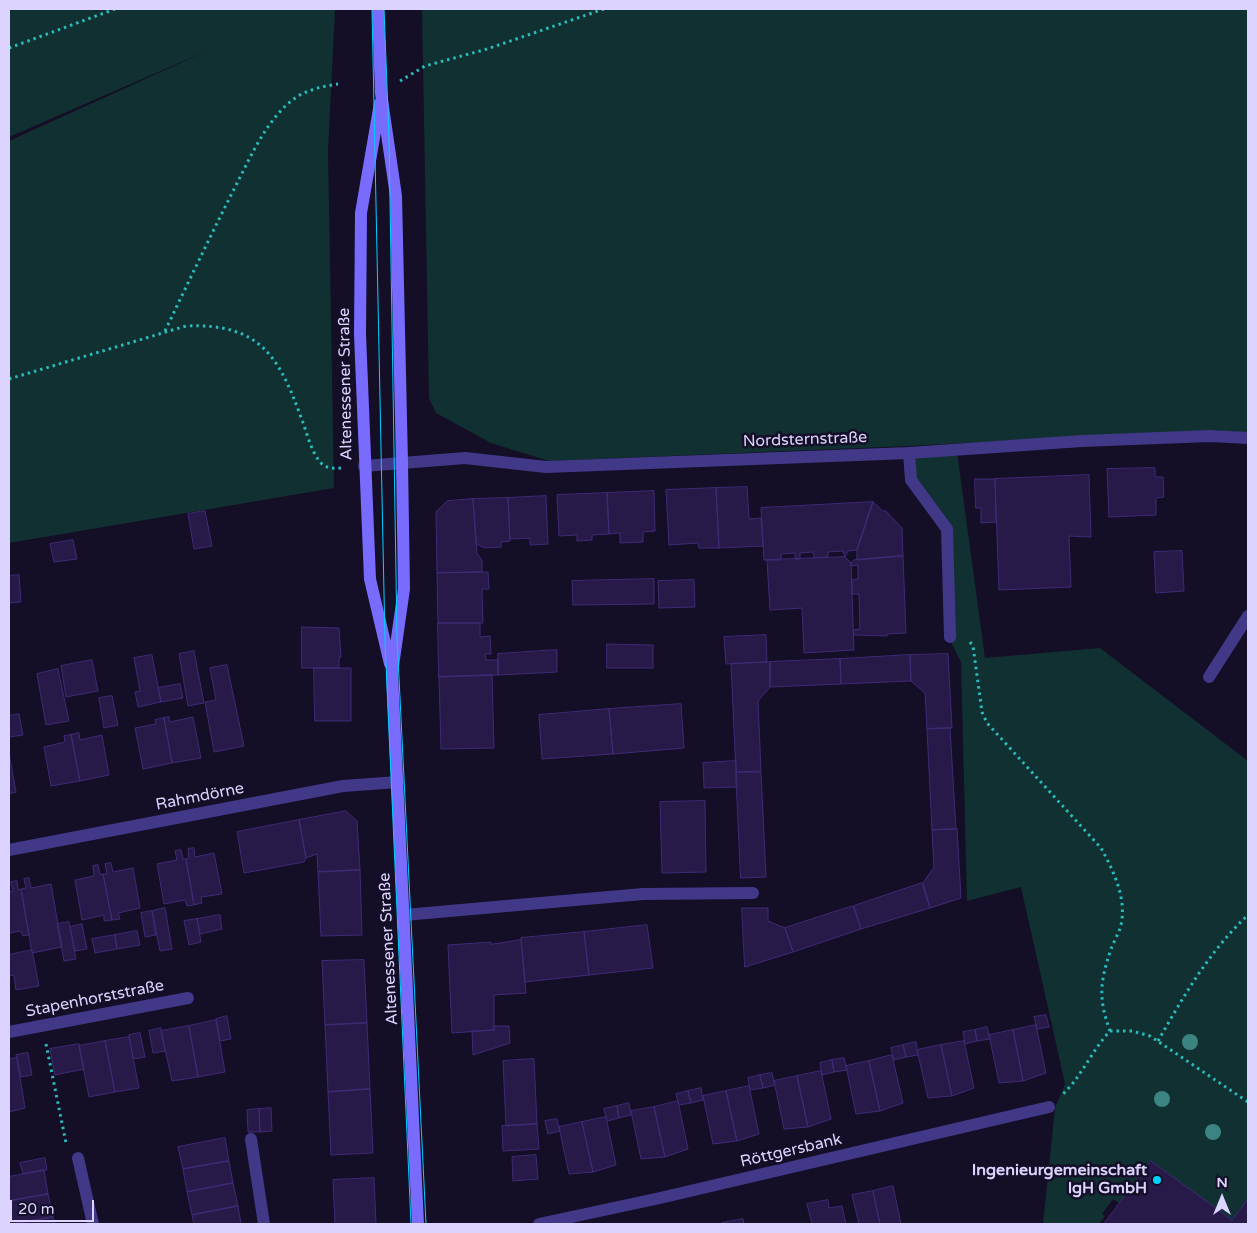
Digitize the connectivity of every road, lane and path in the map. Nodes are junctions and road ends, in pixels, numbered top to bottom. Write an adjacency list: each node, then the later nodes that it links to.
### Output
1 (115, 9): 4 (path)
2 (378, 9): 6 (main road, Altenessener Straße)
3 (604, 9): 6 (path)
4 (9, 48)
5 (338, 84): 7 (path)
6 (381, 93): 11 (main road, Altenessener Straße); 12 (main road, Altenessener Straße)
7 (164, 331): 8 (path); 12 (path)
8 (9, 379)
9 (1248, 438): 10 (street, Nordsternstraße)
10 (909, 453): 11 (street, Nordsternstraße); 14 (street)
11 (402, 463): 12 (street, Nordsternstraße); 15 (main road, Altenessener Straße)
12 (364, 466): 15 (main road, Altenessener Straße)
13 (1248, 616): 16 (street)
14 (950, 637): 24 (path)
15 (392, 673): 17 (main road, Altenessener Straße)
16 (1209, 677)
17 (398, 782): 18 (street, Rahmdörne); 21 (main road, Altenessener Straße)
18 (9, 850)
19 (753, 893): 21 (street)
20 (1248, 914): 26 (path)
21 (404, 915): 33 (main road, Altenessener Straße)
22 (188, 998): 23 (street, Stapenhorststraße)
23 (43, 1026): 25 (street, Stapenhorststraße); 30 (path)
24 (1110, 1031): 26 (path); 28 (path)
25 (9, 1032)
26 (1158, 1042): 27 (path)
27 (1248, 1102)
28 (1049, 1107): 34 (street, Röttgersbank)
29 (251, 1139): 32 (street)
30 (78, 1158): 31 (street)
31 (93, 1224)
32 (264, 1224)
33 (418, 1224)
34 (539, 1224)

